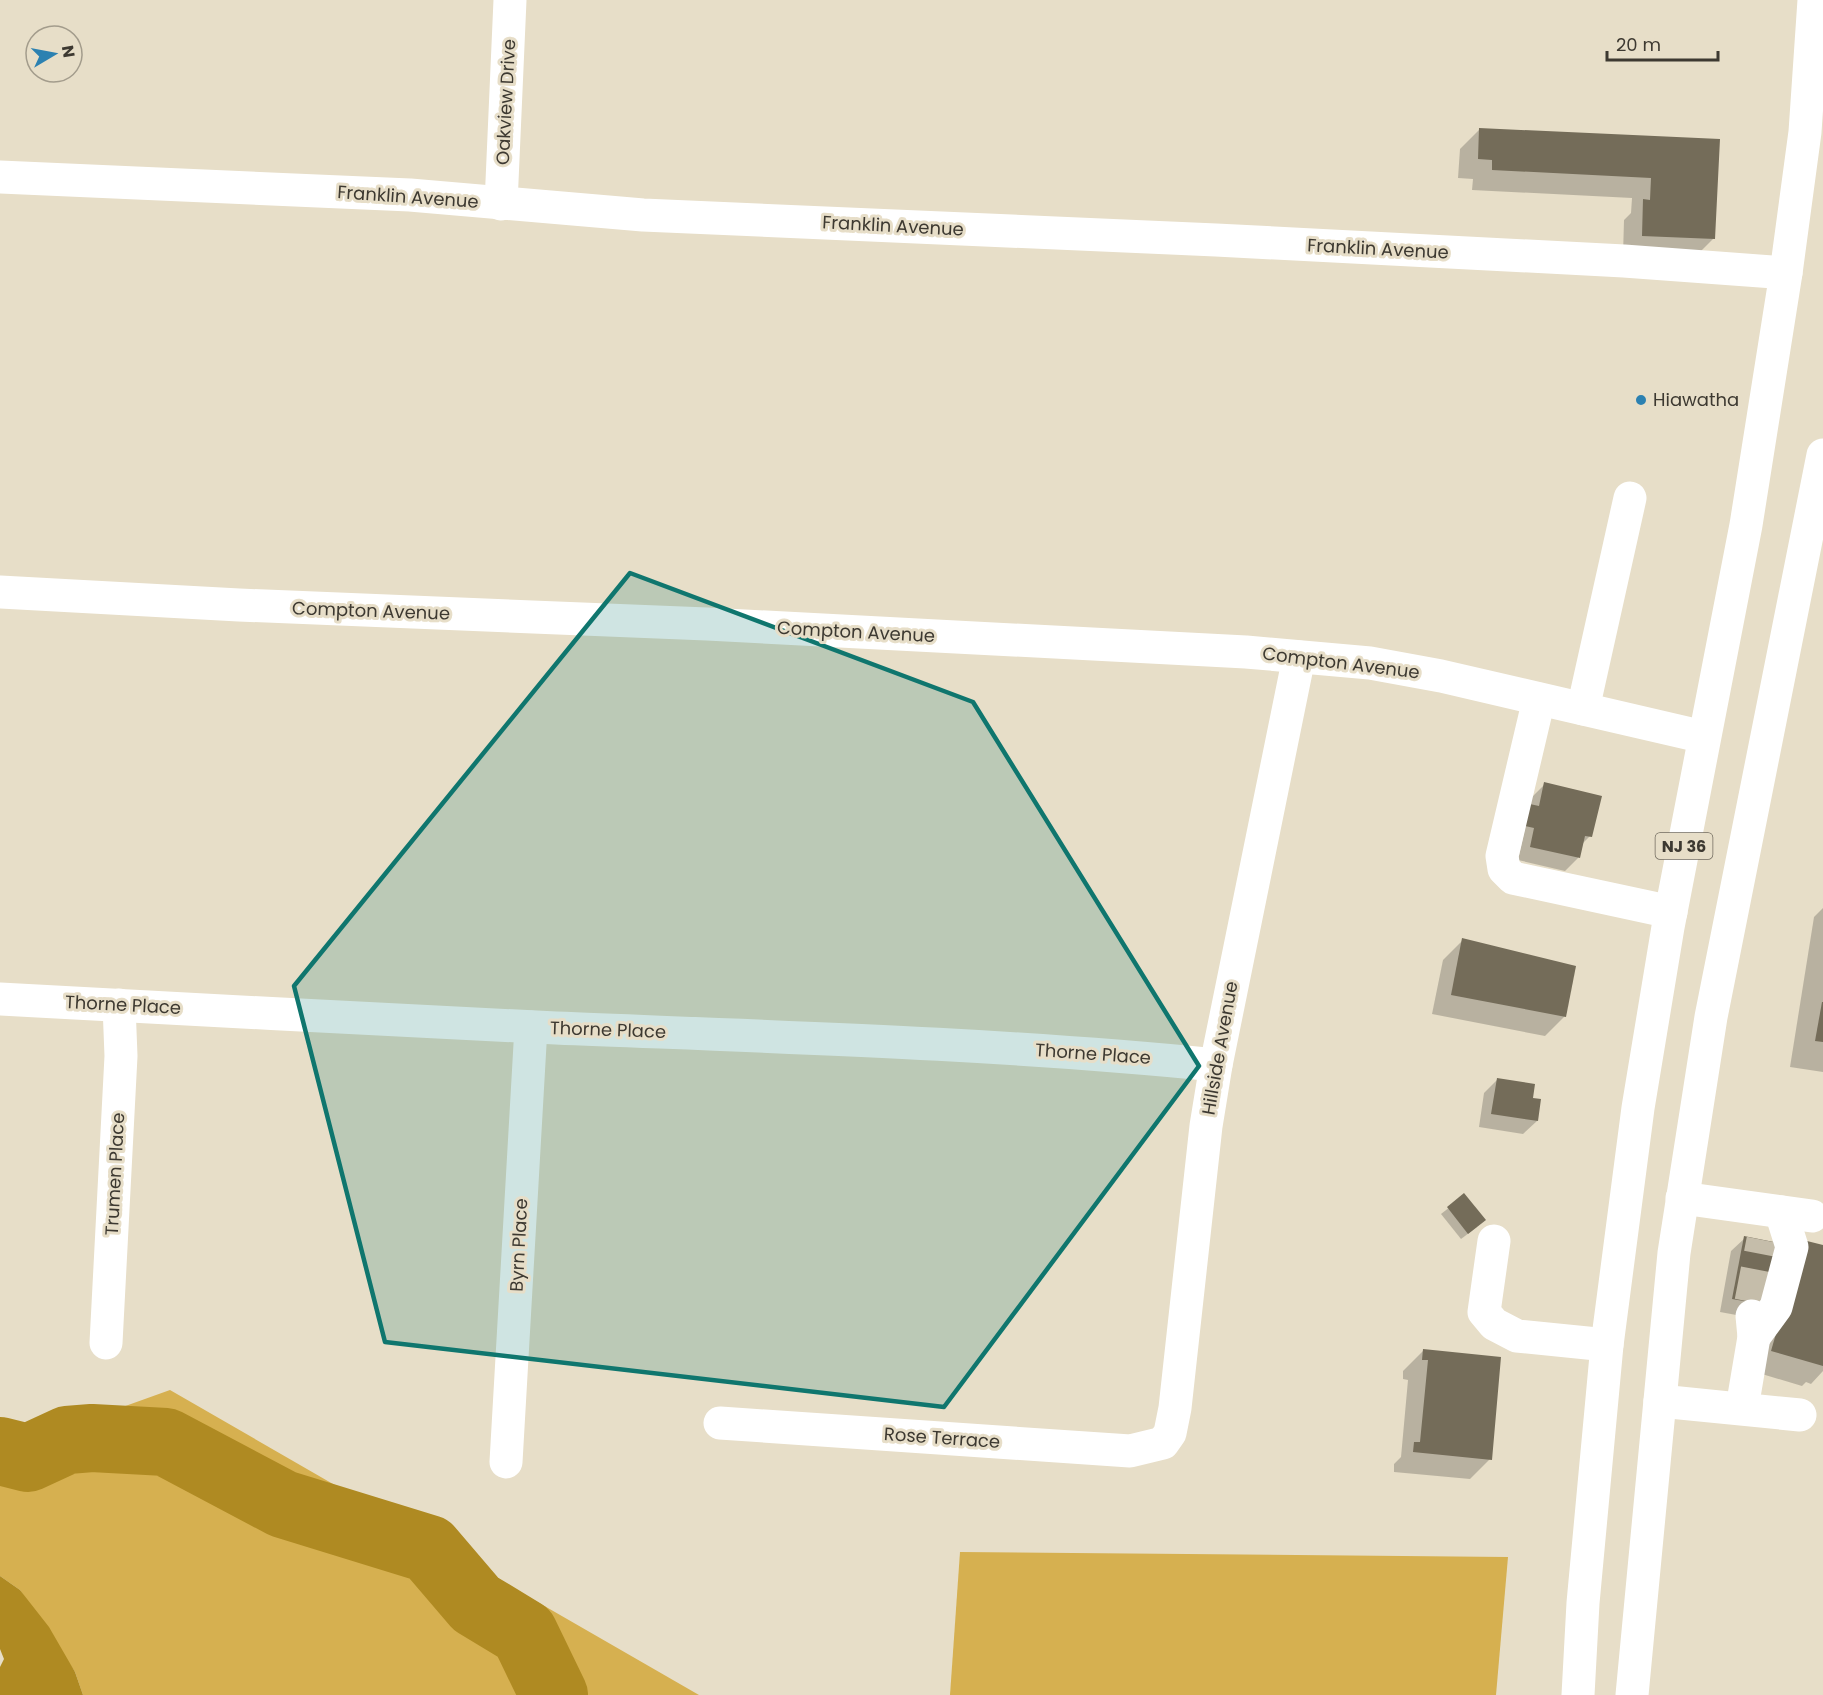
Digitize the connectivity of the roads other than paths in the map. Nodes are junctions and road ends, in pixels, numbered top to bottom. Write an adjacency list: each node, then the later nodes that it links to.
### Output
1 (510, 0): 4 (main road, Oakview Drive)
2 (1814, 0): 5 (main road, NJ 36)
3 (0, 177): 4 (main road, Franklin Avenue)
4 (501, 204): 5 (main road, Franklin Avenue)
5 (1786, 273): 12 (main road, NJ 36)
6 (1823, 455): 18 (main road)
7 (1630, 498): 11 (main road)
8 (0, 592): 9 (main road, Compton Avenue)
9 (1299, 657): 10 (main road, Compton Avenue); 17 (main road, Hillside Avenue)
10 (1539, 699): 11 (main road, Compton Avenue); 13 (main road)
11 (1583, 709): 12 (main road, Compton Avenue)
12 (1704, 737): 13 (main road, NJ 36)
13 (1671, 912): 25 (main road, NJ 36)
14 (0, 999): 15 (main road, Thorne Place)
15 (118, 1005): 16 (main road, Thorne Place); 24 (main road, Trumen Place)
16 (531, 1027): 17 (main road, Thorne Place); 31 (main road, Byrn Place)
17 (1216, 1065): 30 (main road, Hillside Avenue)
18 (1683, 1198): 19 (main road); 26 (main road)
19 (1796, 1214): 20 (main road); 23 (main road)
20 (1763, 1240)
21 (1494, 1241): 25 (main road)
22 (1751, 1302): 23 (main road)
23 (1754, 1337): 27 (main road)
24 (106, 1343)
25 (1607, 1345): 32 (main road, NJ 36)
26 (1660, 1401): 27 (main road); 33 (main road)
27 (1742, 1408): 28 (main road)
28 (1800, 1415)
29 (720, 1423): 30 (main road, Rose Terrace)
30 (1163, 1443)
31 (506, 1462)
32 (1578, 1695)
33 (1632, 1695)

